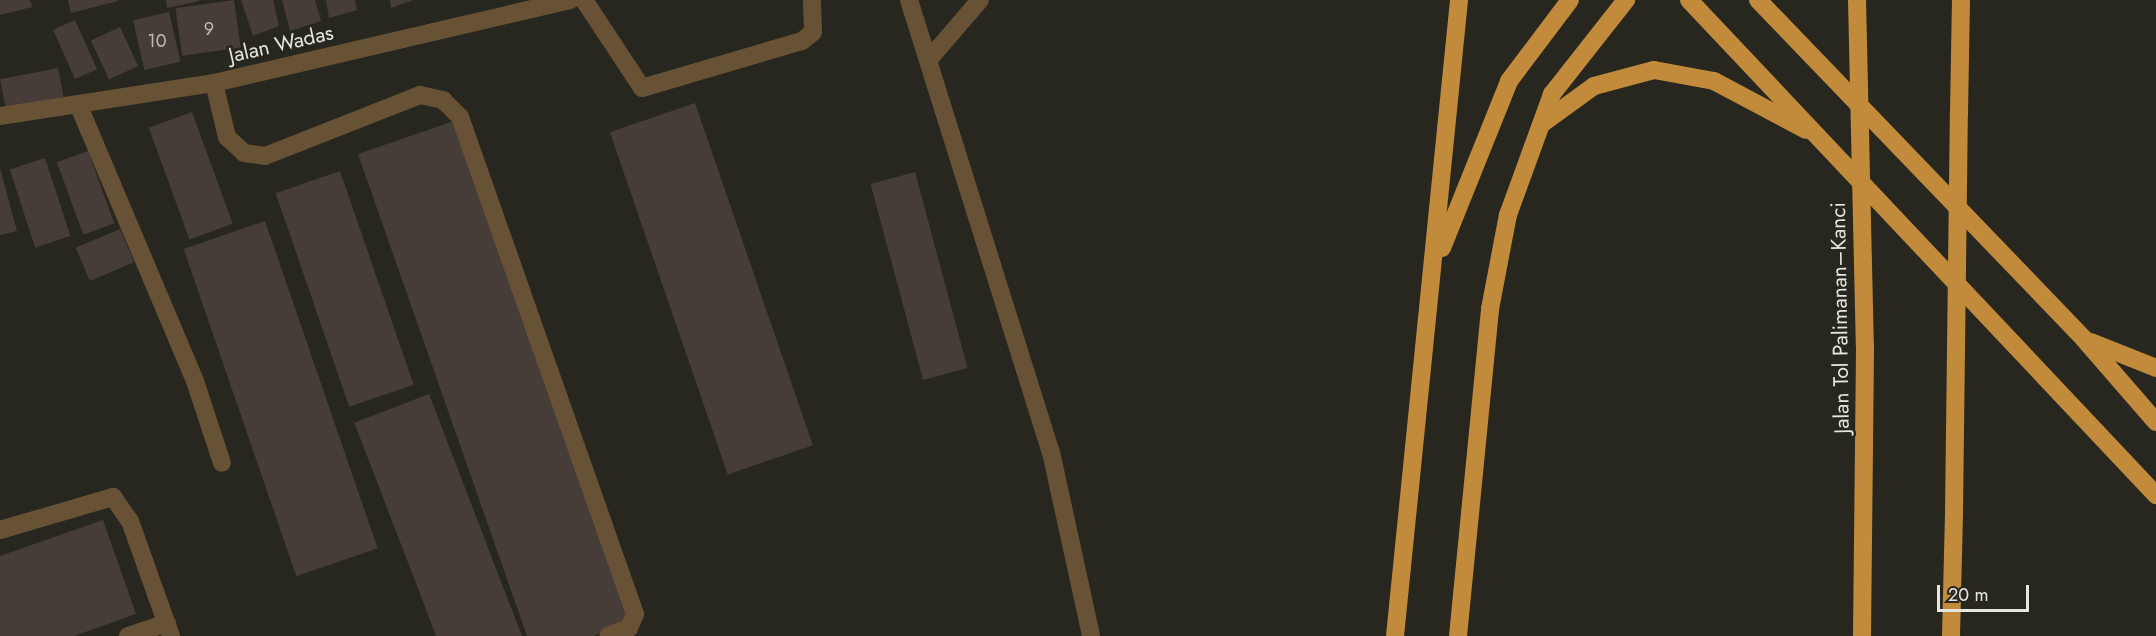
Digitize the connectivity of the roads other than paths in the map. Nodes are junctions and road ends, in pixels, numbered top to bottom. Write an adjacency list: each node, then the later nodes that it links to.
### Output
1 (570, 0): 14 (street, Jalan Wadas)
2 (584, 0): 3 (street)
3 (812, 0)
4 (909, 0): 13 (street)
5 (980, 0): 13 (street)
6 (1459, 0): 19 (highway)
7 (1570, 0): 19 (highway)
8 (1626, 0): 17 (highway)
9 (1689, 0): 18 (highway)
10 (1758, 0): 20 (highway)
11 (1857, 0): 32 (highway, Jalan Tol Palimanan–Kanci, bridge)
12 (1961, 0): 33 (highway, bridge)
13 (931, 57): 29 (street)
14 (214, 83): 15 (street, Jalan Wadas); 28 (street)
15 (78, 104): 16 (street, Jalan Wadas); 23 (street)
16 (0, 116)
17 (1535, 130): 18 (highway); 31 (highway)
18 (1823, 140): 24 (highway)
19 (1433, 272): 30 (highway)
20 (2084, 339): 21 (highway); 22 (highway)
21 (2156, 368)
22 (2156, 422)
23 (222, 463)
24 (2156, 495)
25 (0, 530): 26 (street)
26 (169, 629): 27 (street)
27 (128, 636)
28 (608, 636)
29 (1091, 636)
30 (1395, 636)
31 (1458, 636)
32 (1862, 636)
33 (1951, 636)

